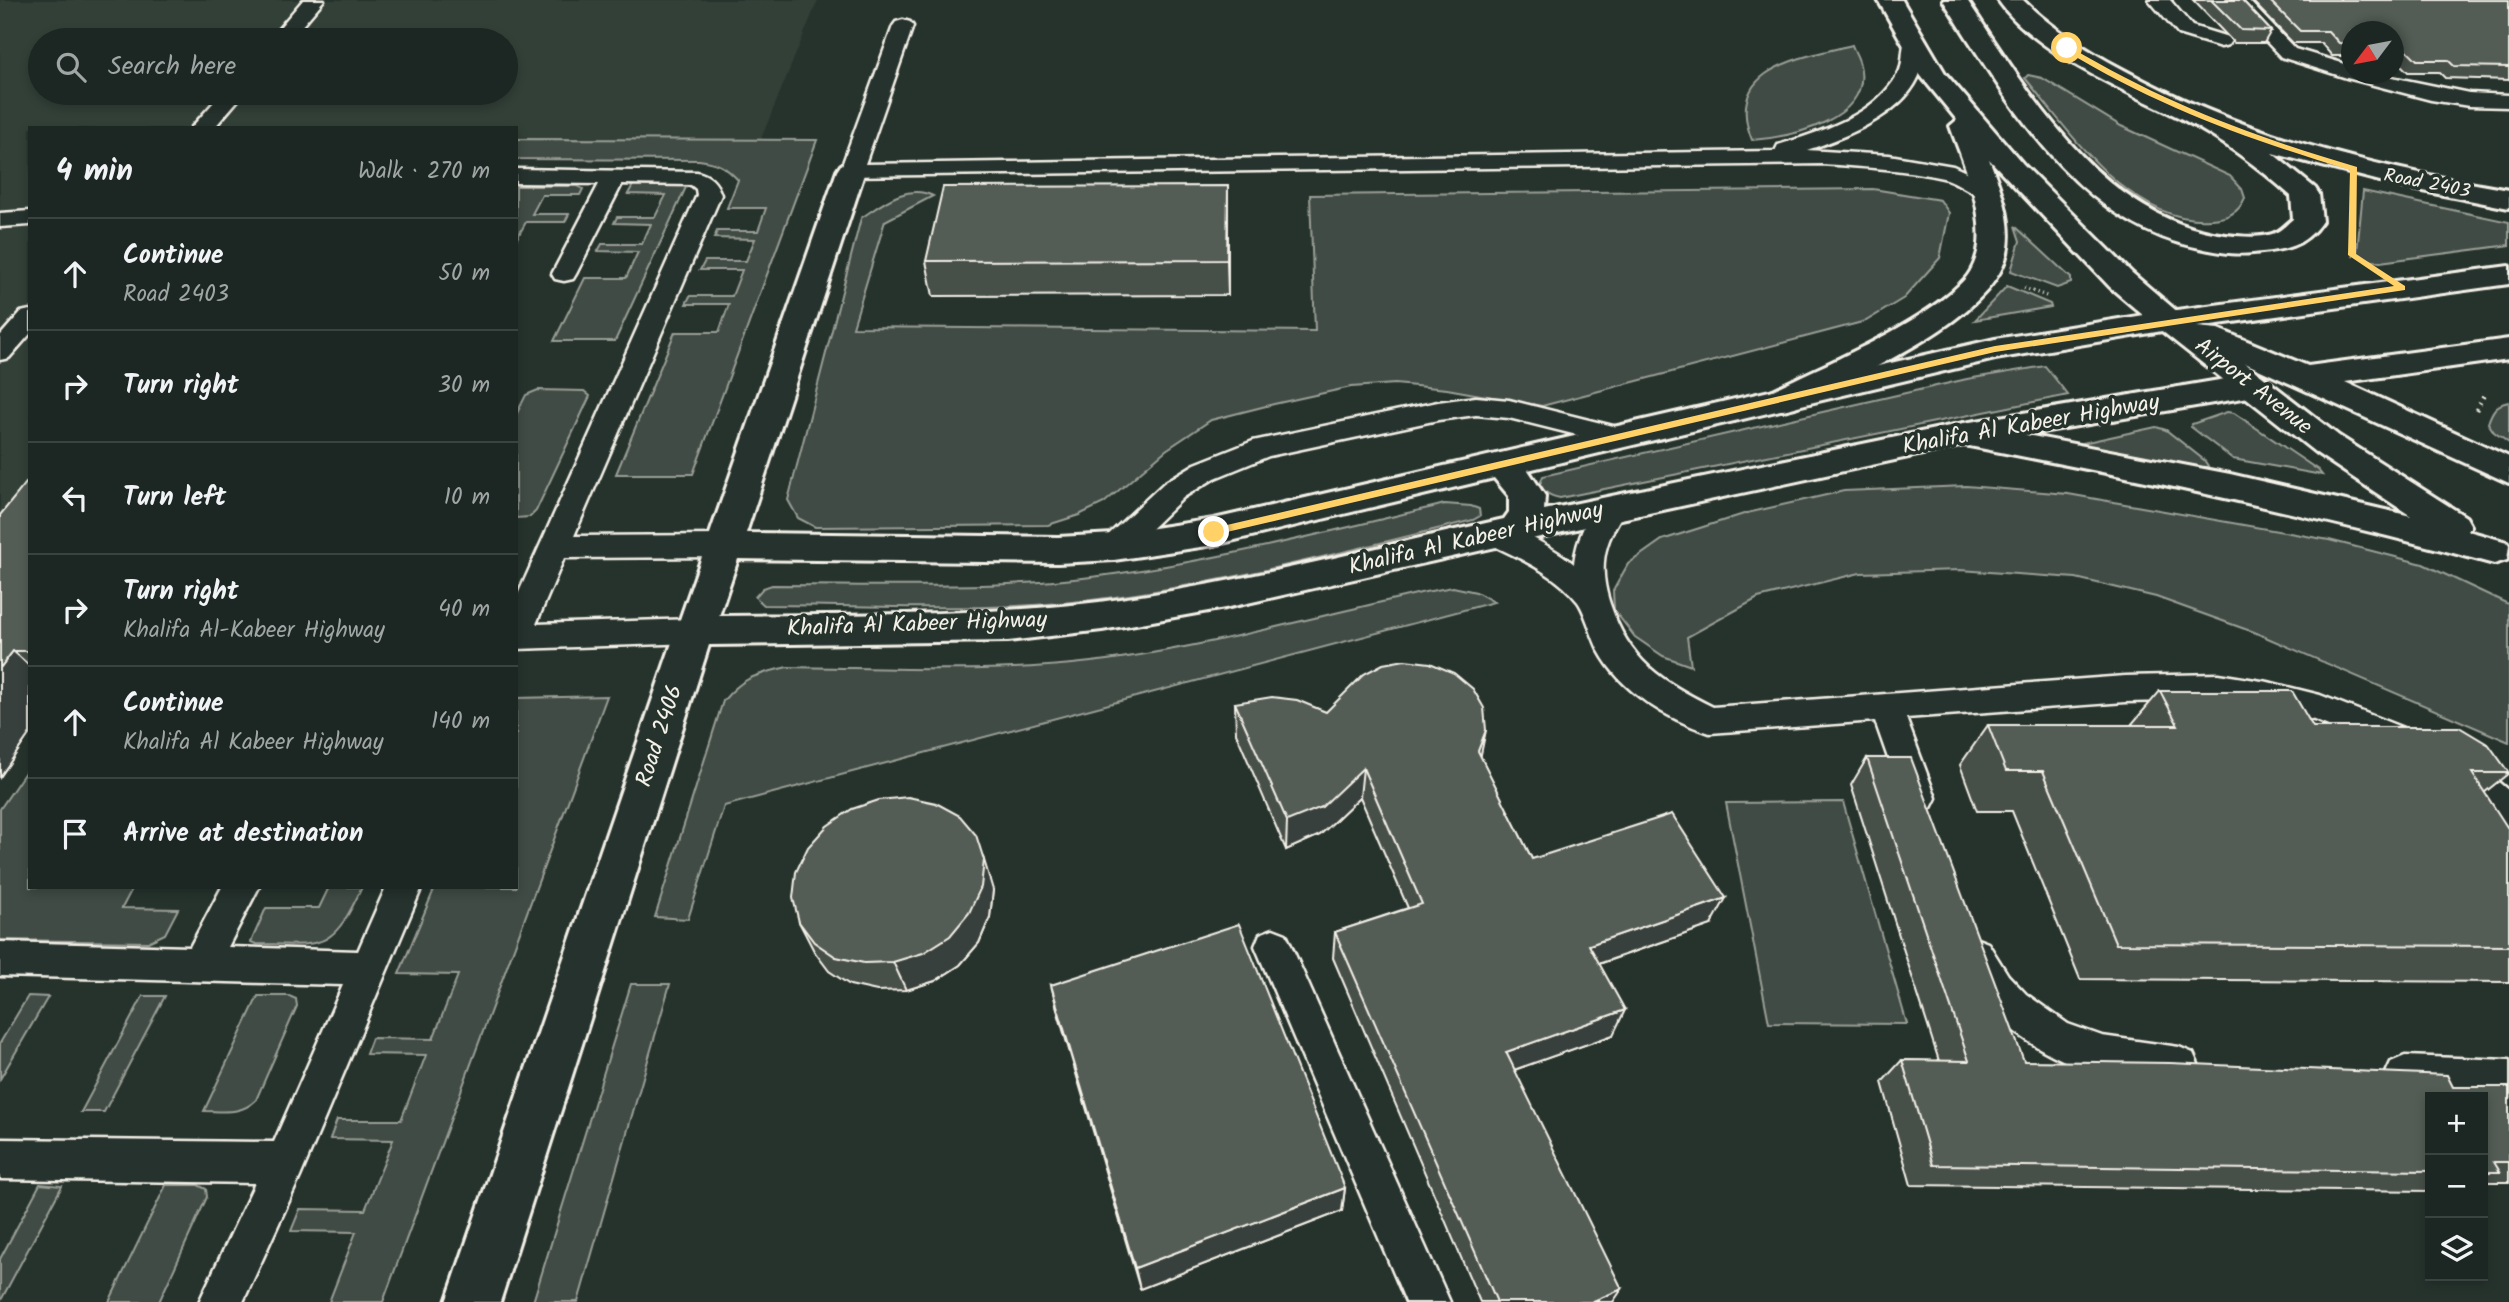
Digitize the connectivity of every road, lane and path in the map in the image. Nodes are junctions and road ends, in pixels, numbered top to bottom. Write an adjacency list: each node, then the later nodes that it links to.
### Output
1 (314, 0): 8 (lane)
2 (1890, 0): 10 (main road)
3 (1955, 0): 16 (main road)
4 (2010, 0): 16 (main road, Road 2403)
5 (2159, 0): 9 (lane)
6 (2237, 0): 11 (lane)
7 (903, 26): 20 (lane)
8 (290, 28)
9 (2221, 41)
10 (1914, 42): 13 (main road); 18 (lane)
11 (2341, 69)
12 (2394, 84): 14 (lane)
13 (1953, 101): 23 (main road); 31 (main road)
14 (2509, 101)
15 (222, 105): 17 (lane)
16 (2194, 115): 19 (main road, Road 2403)
17 (204, 126)
18 (1766, 157): 20 (lane); 23 (lane)
19 (2354, 168): 24 (main road, Road 2403); 29 (path)
20 (852, 171): 43 (main road, Road 2406)
21 (518, 176): 22 (lane)
22 (614, 177): 27 (lane); 44 (lane)
23 (1986, 190): 36 (main road)
24 (2509, 199)
25 (28, 218): 26 (lane)
26 (0, 220)
27 (564, 274)
28 (2509, 275): 29 (main road)
29 (2402, 288): 31 (main road)
30 (28, 320): 33 (lane)
31 (2169, 321): 34 (main road, Airport Avenue); 35 (main road, Airport Avenue); 36 (main road)
32 (2509, 349): 34 (main road, Khalifa Al Kabeer Highway)
33 (0, 352)
34 (2306, 377): 35 (main road, Khalifa Al Kabeer Highway); 40 (main road, Airport Avenue)
35 (2249, 386): 37 (main road, Khalifa Al Kabeer Highway); 46 (main road, Airport Avenue)
36 (1783, 399): 38 (main road)
37 (1964, 434): 41 (main road, Khalifa Al Kabeer Highway); 46 (main road)
38 (1621, 437): 39 (main road); 45 (lane)
39 (1501, 466): 42 (main road); 45 (main road)
40 (2509, 471)
41 (1612, 508): 42 (main road, Khalifa Al Kabeer Highway); 47 (lane)
42 (1506, 533): 47 (lane); 49 (main road, Khalifa Al Kabeer Highway)
43 (725, 546): 44 (lane); 45 (main road); 49 (main road, Road 2406)
44 (552, 547): 48 (lane)
45 (1114, 547)
46 (2501, 555)
47 (1591, 596): 51 (lane)
48 (518, 630)
49 (695, 631): 50 (lane); 67 (main road, Road 2406)
50 (518, 635)
51 (1886, 707): 52 (lane); 53 (lane)
52 (2509, 811)
53 (1931, 835)
54 (240, 889): 59 (lane)
55 (403, 889): 60 (lane)
56 (1963, 924): 61 (lane)
57 (1273, 947): 68 (lane)
58 (0, 959): 59 (lane)
59 (201, 962): 60 (lane)
60 (368, 968): 65 (lane)
61 (2219, 1068)
62 (2371, 1073): 63 (lane)
63 (2509, 1079)
64 (0, 1159): 65 (lane)
65 (286, 1163): 66 (lane)
66 (221, 1302)
67 (473, 1302)
68 (1428, 1302)

